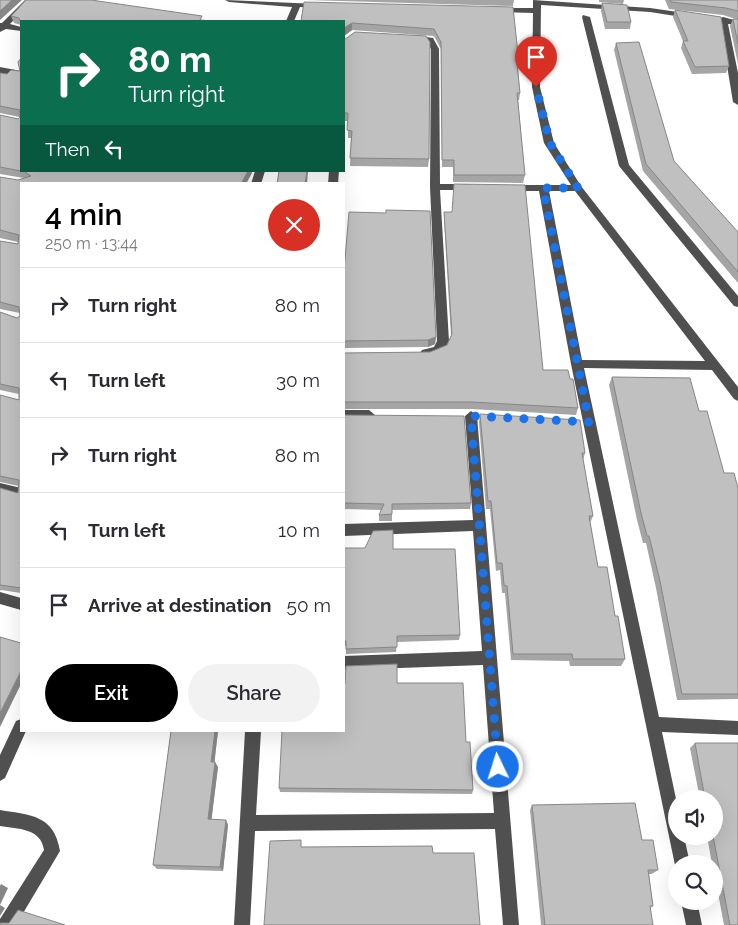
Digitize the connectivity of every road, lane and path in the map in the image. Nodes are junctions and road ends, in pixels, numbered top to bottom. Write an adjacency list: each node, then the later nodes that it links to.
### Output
1 (29, 0): 11 (street)
2 (229, 0): 4 (street)
3 (538, 4): 6 (street); 8 (street); 22 (street)
4 (297, 5): 5 (street); 9 (street)
5 (325, 6)
6 (487, 10)
7 (586, 17): 23 (street)
8 (723, 19): 10 (street); 16 (street)
9 (290, 20)
10 (738, 23)
11 (1, 27): 12 (street)
12 (20, 29)
13 (408, 38): 18 (street)
14 (0, 70): 15 (street)
15 (20, 74)
16 (736, 75): 17 (street)
17 (738, 102)
18 (435, 187): 19 (street); 24 (street)
19 (484, 187)
20 (504, 188): 21 (street)
21 (543, 188): 22 (street); 25 (street)
22 (578, 188): 26 (street)
23 (738, 303)
24 (410, 353)
25 (577, 364): 26 (street); 39 (street)
26 (715, 366): 27 (street)
27 (738, 396)
28 (345, 415): 29 (street)
29 (383, 415)
30 (471, 416): 33 (street)
31 (0, 488): 32 (street)
32 (20, 493)
33 (479, 525): 34 (street); 37 (street)
34 (345, 530)
35 (0, 598): 36 (street)
36 (20, 604)
37 (489, 658): 38 (street); 45 (street)
38 (345, 663)
39 (653, 724): 41 (street); 47 (street)
40 (20, 728): 43 (street)
41 (738, 728)
42 (253, 732): 46 (street)
43 (0, 773)
44 (0, 818): 49 (street)
45 (502, 821): 46 (street); 51 (street)
46 (247, 823): 50 (street)
47 (680, 855)
48 (691, 910): 52 (street)
49 (6, 925)
50 (242, 925)
51 (512, 925)
52 (694, 925)

